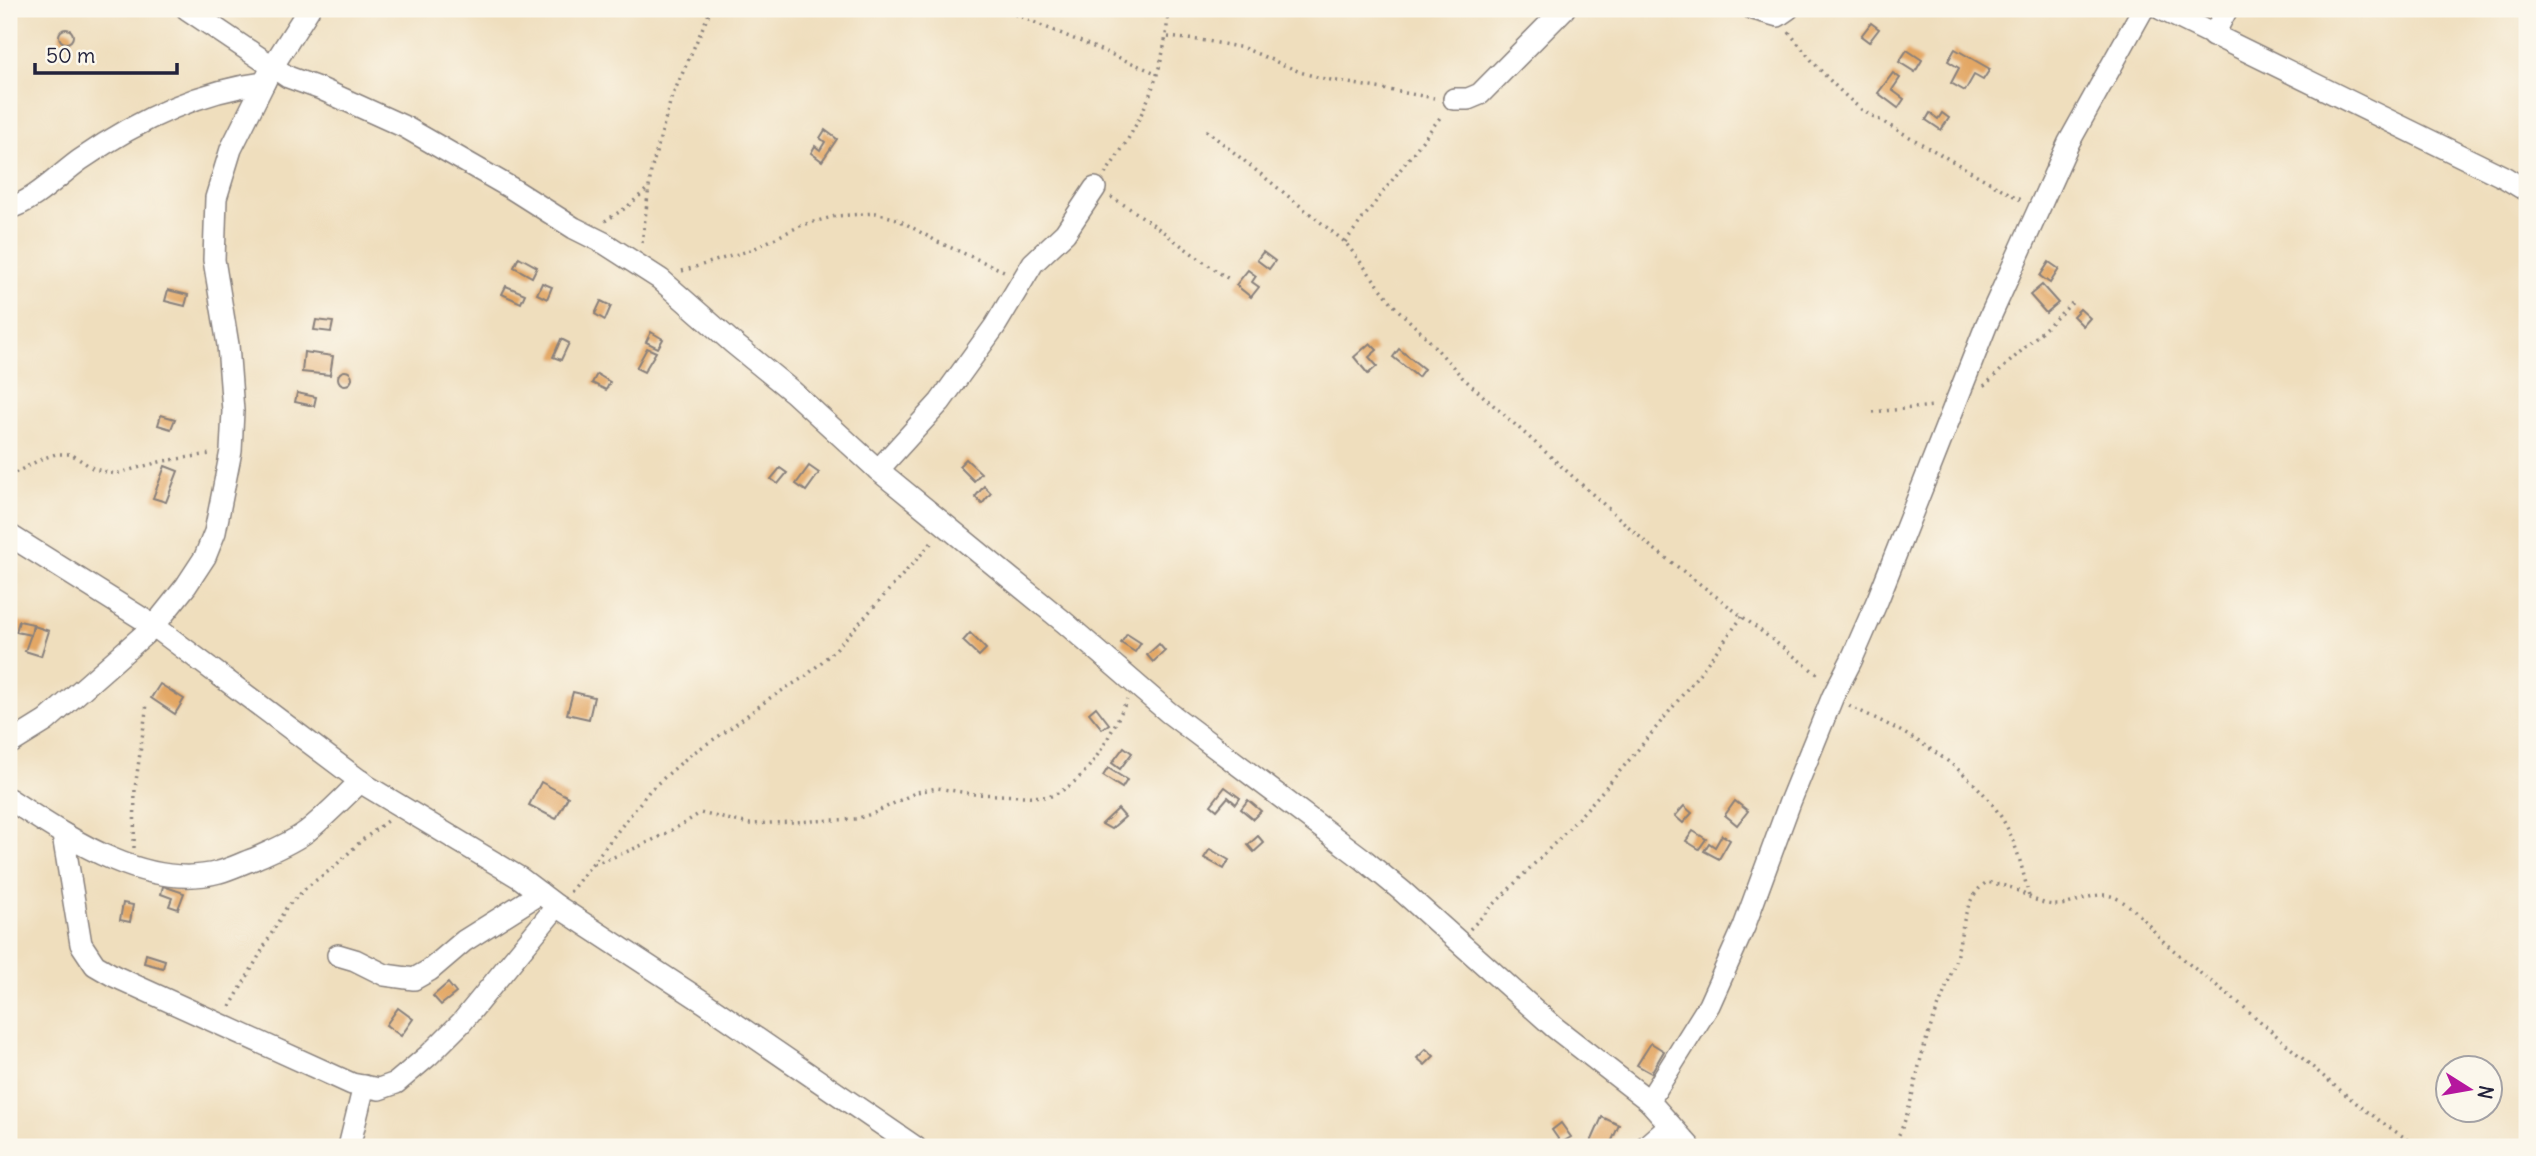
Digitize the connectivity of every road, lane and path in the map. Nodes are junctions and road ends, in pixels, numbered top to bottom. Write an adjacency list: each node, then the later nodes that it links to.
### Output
1 (187, 9): 15 (street)
2 (309, 9): 15 (street)
3 (709, 9): 18 (path)
4 (1005, 9): 14 (path)
5 (1168, 9): 13 (path)
6 (1564, 9): 16 (street)
7 (1753, 9): 11 (street)
8 (2143, 9): 22 (street)
9 (2161, 9): 12 (street)
10 (2227, 9): 12 (street)
11 (1783, 12): 22 (path)
12 (2213, 36): 20 (street)
13 (1167, 37): 14 (path); 16 (path)
14 (1156, 73): 19 (path)
15 (268, 75): 21 (street); 23 (street); 33 (street)
16 (1454, 99): 24 (path)
17 (1206, 130): 24 (path)
18 (647, 188): 23 (path); 25 (path)
19 (1095, 188): 27 (path); 28 (street)
20 (2527, 191)
21 (9, 208)
22 (2038, 210): 31 (street)
23 (574, 228): 25 (street)
24 (1345, 242): 38 (path)
25 (641, 266): 26 (street)
26 (660, 279): 28 (path); 34 (street)
27 (1229, 279)
28 (1022, 280): 34 (street)
29 (2072, 303): 30 (path)
30 (1982, 388)
31 (1955, 404): 32 (path); 41 (street)
32 (1873, 411)
33 (231, 451): 35 (path); 39 (street)
34 (878, 470): 36 (street)
35 (9, 476)
36 (946, 524): 40 (street); 48 (path)
37 (9, 536): 39 (street)
38 (1742, 617): 41 (path); 53 (path)
39 (154, 626): 43 (street); 44 (street)
40 (1136, 683): 48 (path); 53 (street)
41 (1834, 692): 51 (path); 57 (street)
42 (147, 704): 49 (path)
43 (9, 744)
44 (361, 782): 46 (street); 49 (street)
45 (9, 799): 47 (street)
46 (404, 809): 50 (street); 55 (path)
47 (63, 835): 49 (street); 55 (street)
48 (594, 864): 52 (path)
49 (133, 867)
50 (540, 893): 52 (street); 54 (street)
51 (2030, 897): 63 (path); 64 (path)
52 (557, 906): 56 (street); 60 (street)
53 (1458, 942): 57 (street)
54 (338, 955)
55 (220, 1024): 56 (street)
56 (365, 1086): 59 (street)
57 (1649, 1101): 58 (street)
58 (1670, 1125): 61 (street); 62 (street)
59 (349, 1147)
60 (915, 1147)
61 (1645, 1147)
62 (1690, 1147)
63 (1892, 1147)
64 (2420, 1147)

